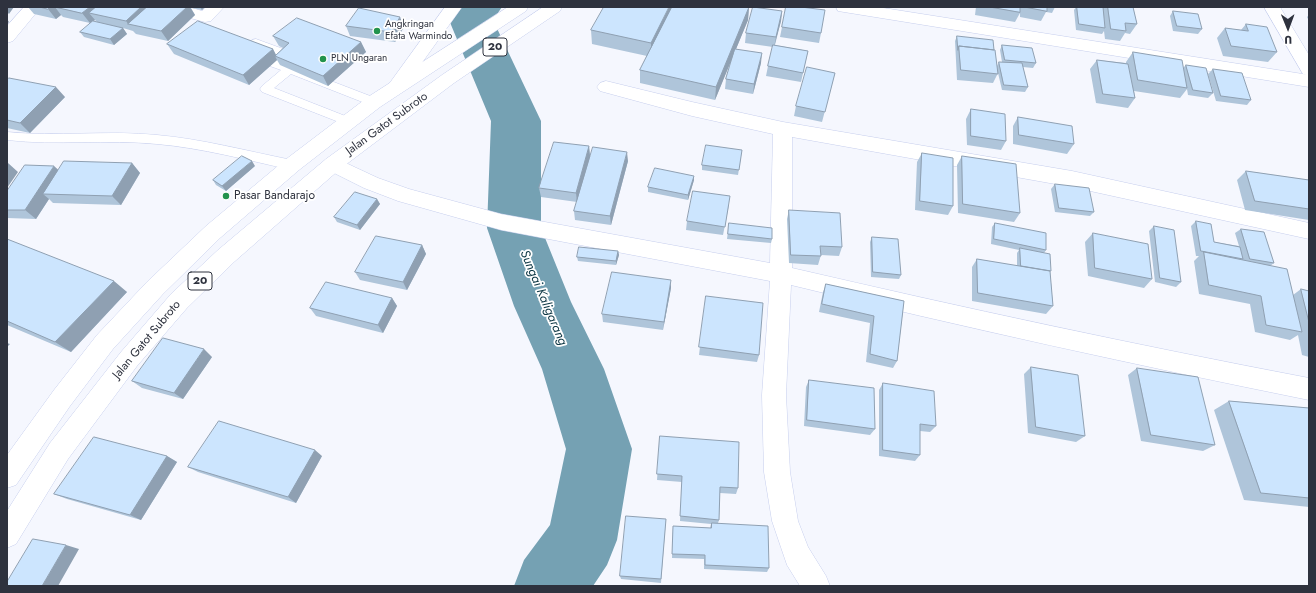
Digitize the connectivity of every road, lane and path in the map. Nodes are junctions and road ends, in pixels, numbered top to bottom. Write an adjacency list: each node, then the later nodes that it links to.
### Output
1 (33, 7): 9 (main road)
2 (170, 7): 3 (main road)
3 (216, 7)
4 (454, 7): 15 (main road)
5 (520, 7): 15 (main road, Jalan Gatot Subroto / 20)
6 (844, 7): 13 (main road)
7 (1272, 7): 12 (main road)
8 (548, 11): 20 (main road, Jalan Gatot Subroto / 20)
9 (7, 37)
10 (248, 40): 11 (lane)
11 (289, 68): 16 (lane); 17 (lane)
12 (1309, 70)
13 (1309, 81)
14 (606, 87): 18 (main road)
15 (395, 88): 16 (main road, Jalan Gatot Subroto / 20)
16 (374, 102): 17 (main road, Jalan Gatot Subroto / 20)
17 (349, 122): 21 (main road, Jalan Gatot Subroto / 20)
18 (783, 129): 22 (main road); 23 (main road)
19 (7, 136): 21 (lane)
20 (333, 164): 23 (main road); 26 (main road, Jalan Gatot Subroto / 20)
21 (292, 165): 25 (main road, Jalan Gatot Subroto / 20)
22 (1309, 231)
23 (781, 274): 24 (main road); 27 (main road)
24 (1309, 388)
25 (7, 476)
26 (7, 535)
27 (816, 586)

